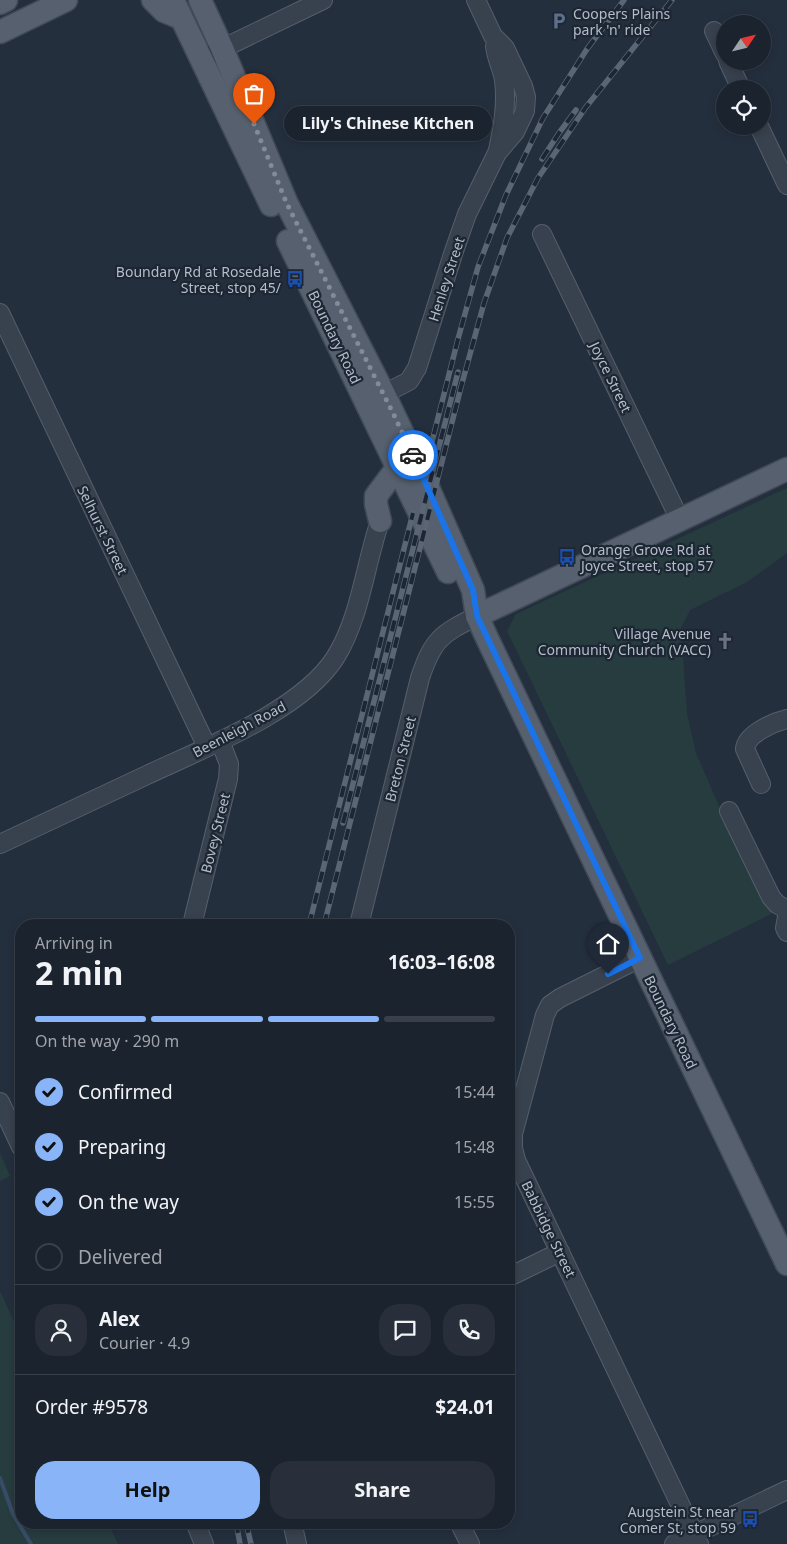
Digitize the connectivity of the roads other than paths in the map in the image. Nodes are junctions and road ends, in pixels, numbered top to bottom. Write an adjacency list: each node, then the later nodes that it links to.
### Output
1 (6, 0): 7 (main road)
2 (66, 0): 10 (main road)
3 (153, 0): 8 (main road)
4 (200, 0): 12 (main road, Boundary Road)
5 (323, 0): 12 (street)
6 (476, 0): 18 (street, Henley Street)
7 (0, 3)
8 (177, 9): 13 (main road, Boundary Road)
9 (714, 31): 11 (street)
10 (0, 32)
11 (716, 35)
12 (222, 48): 13 (street); 18 (main road, Boundary Road)
13 (201, 58): 19 (main road, Boundary Road)
14 (763, 135): 15 (street)
15 (787, 185)
16 (542, 234): 21 (street, Joyce Street)
17 (0, 313): 25 (street, Selhurst Street)
18 (384, 394): 23 (main road, Boundary Road)
19 (397, 468): 22 (main road); 23 (main road, Boundary Road)
20 (787, 469): 21 (main road)
21 (680, 520): 23 (main road)
22 (380, 522): 25 (street, Beenleigh Road)
23 (477, 616): 32 (street, Breton Street); 34 (main road, Boundary Road)
24 (787, 719): 26 (street)
25 (214, 744): 28 (street, Beenleigh Road); 31 (street, Bovey Street)
26 (761, 784)
27 (729, 811): 29 (street)
28 (0, 844)
29 (787, 910)
30 (787, 917): 33 (street)
31 (193, 919)
32 (360, 919)
33 (787, 932)
34 (640, 958): 36 (street, Babbidge Street); 40 (main road, Boundary Road)
35 (0, 1102): 37 (street)
36 (515, 1127)
37 (15, 1135)
38 (515, 1156): 39 (street, Babbidge Street)
39 (560, 1252): 41 (street); 46 (street, Babbidge Street)
40 (787, 1264)
41 (515, 1273)
42 (787, 1490): 46 (street)
43 (198, 1529): 47 (street)
44 (294, 1529): 48 (street)
45 (462, 1529): 49 (street)
46 (697, 1539): 50 (street)
47 (204, 1544)
48 (297, 1544)
49 (470, 1544)
50 (674, 1544)

